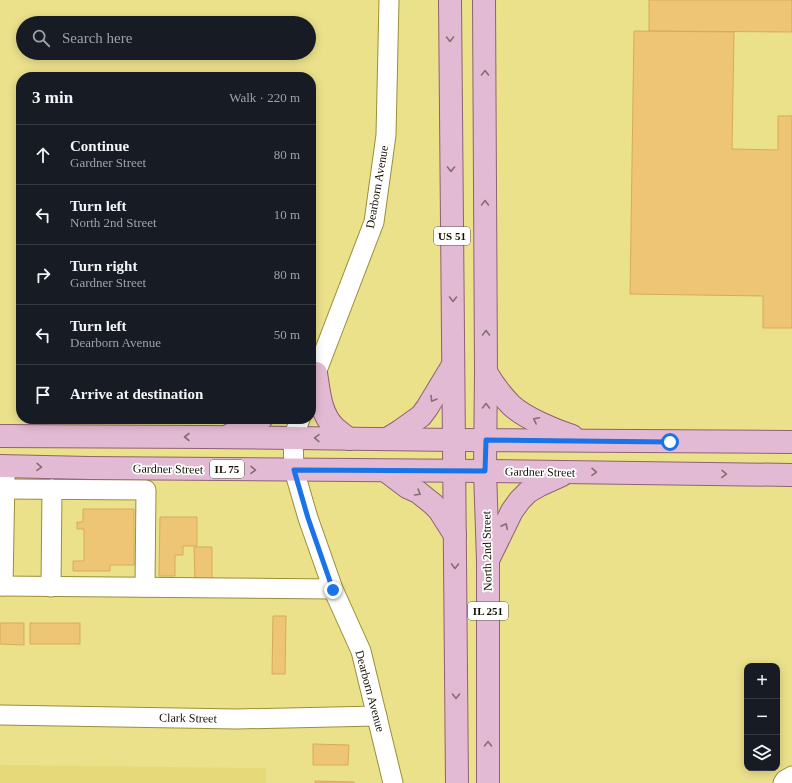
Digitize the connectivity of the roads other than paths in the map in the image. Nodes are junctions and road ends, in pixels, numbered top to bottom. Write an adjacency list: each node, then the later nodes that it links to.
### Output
1 (389, 0): 6 (street, Dearborn Avenue)
2 (450, 0): 4 (main road, US 51, one-way to 4)
3 (484, 0): 5 (main road, US 51, one-way to 3)
4 (453, 365): 13 (main road, one-way to 13); 14 (main road, US 51)
5 (486, 372): 15 (main road, IL 251, one-way to 5); 16 (main road, one-way to 5)
6 (316, 375)
7 (316, 386): 12 (main road)
8 (251, 424): 11 (main road)
9 (296, 428): 11 (main road); 12 (main road, one-way to 9); 20 (street, Dearborn Avenue)
10 (0, 436): 11 (main road, one-way to 10)
11 (226, 437)
12 (349, 438): 13 (main road)
13 (387, 439): 14 (main road)
14 (454, 440): 15 (main road); 22 (main road, US 51)
15 (486, 440): 16 (main road); 23 (main road, North 2nd Street / IL 251)
16 (585, 441): 17 (main road)
17 (792, 442)
18 (3, 466): 19 (main road, Gardner Street / IL 75, one-way to 19); 26 (street)
19 (102, 468): 20 (main road, Gardner Street / IL 75, one-way to 20); 28 (street)
20 (294, 470): 21 (main road, Gardner Street / IL 75); 34 (street, Dearborn Avenue)
21 (386, 470): 22 (main road, Gardner Street / IL 75); 29 (main road, one-way to 29)
22 (454, 471): 23 (main road, Gardner Street); 29 (main road, IL 251)
23 (485, 471): 24 (main road, Gardner Street); 30 (main road, North 2nd Street / IL 251)
24 (570, 472): 25 (main road, Gardner Street, one-way to 25); 30 (main road, one-way to 24)
25 (792, 475)
26 (5, 489): 27 (street); 31 (street)
27 (52, 489): 28 (street); 32 (street)
28 (102, 489): 33 (street)
29 (455, 535): 39 (main road, IL 251, one-way to 39)
30 (488, 561): 40 (main road, North 2nd Street / IL 251, one-way to 30)
31 (1, 586): 32 (street)
32 (51, 586): 33 (street)
33 (145, 587): 34 (street)
34 (333, 590): 36 (street, Dearborn Avenue)
35 (0, 715): 36 (street, Clark Street)
36 (377, 716): 38 (street, Dearborn Avenue)
37 (792, 776): 41 (street)
38 (393, 783)
39 (457, 783)
40 (488, 783)
41 (783, 783)

